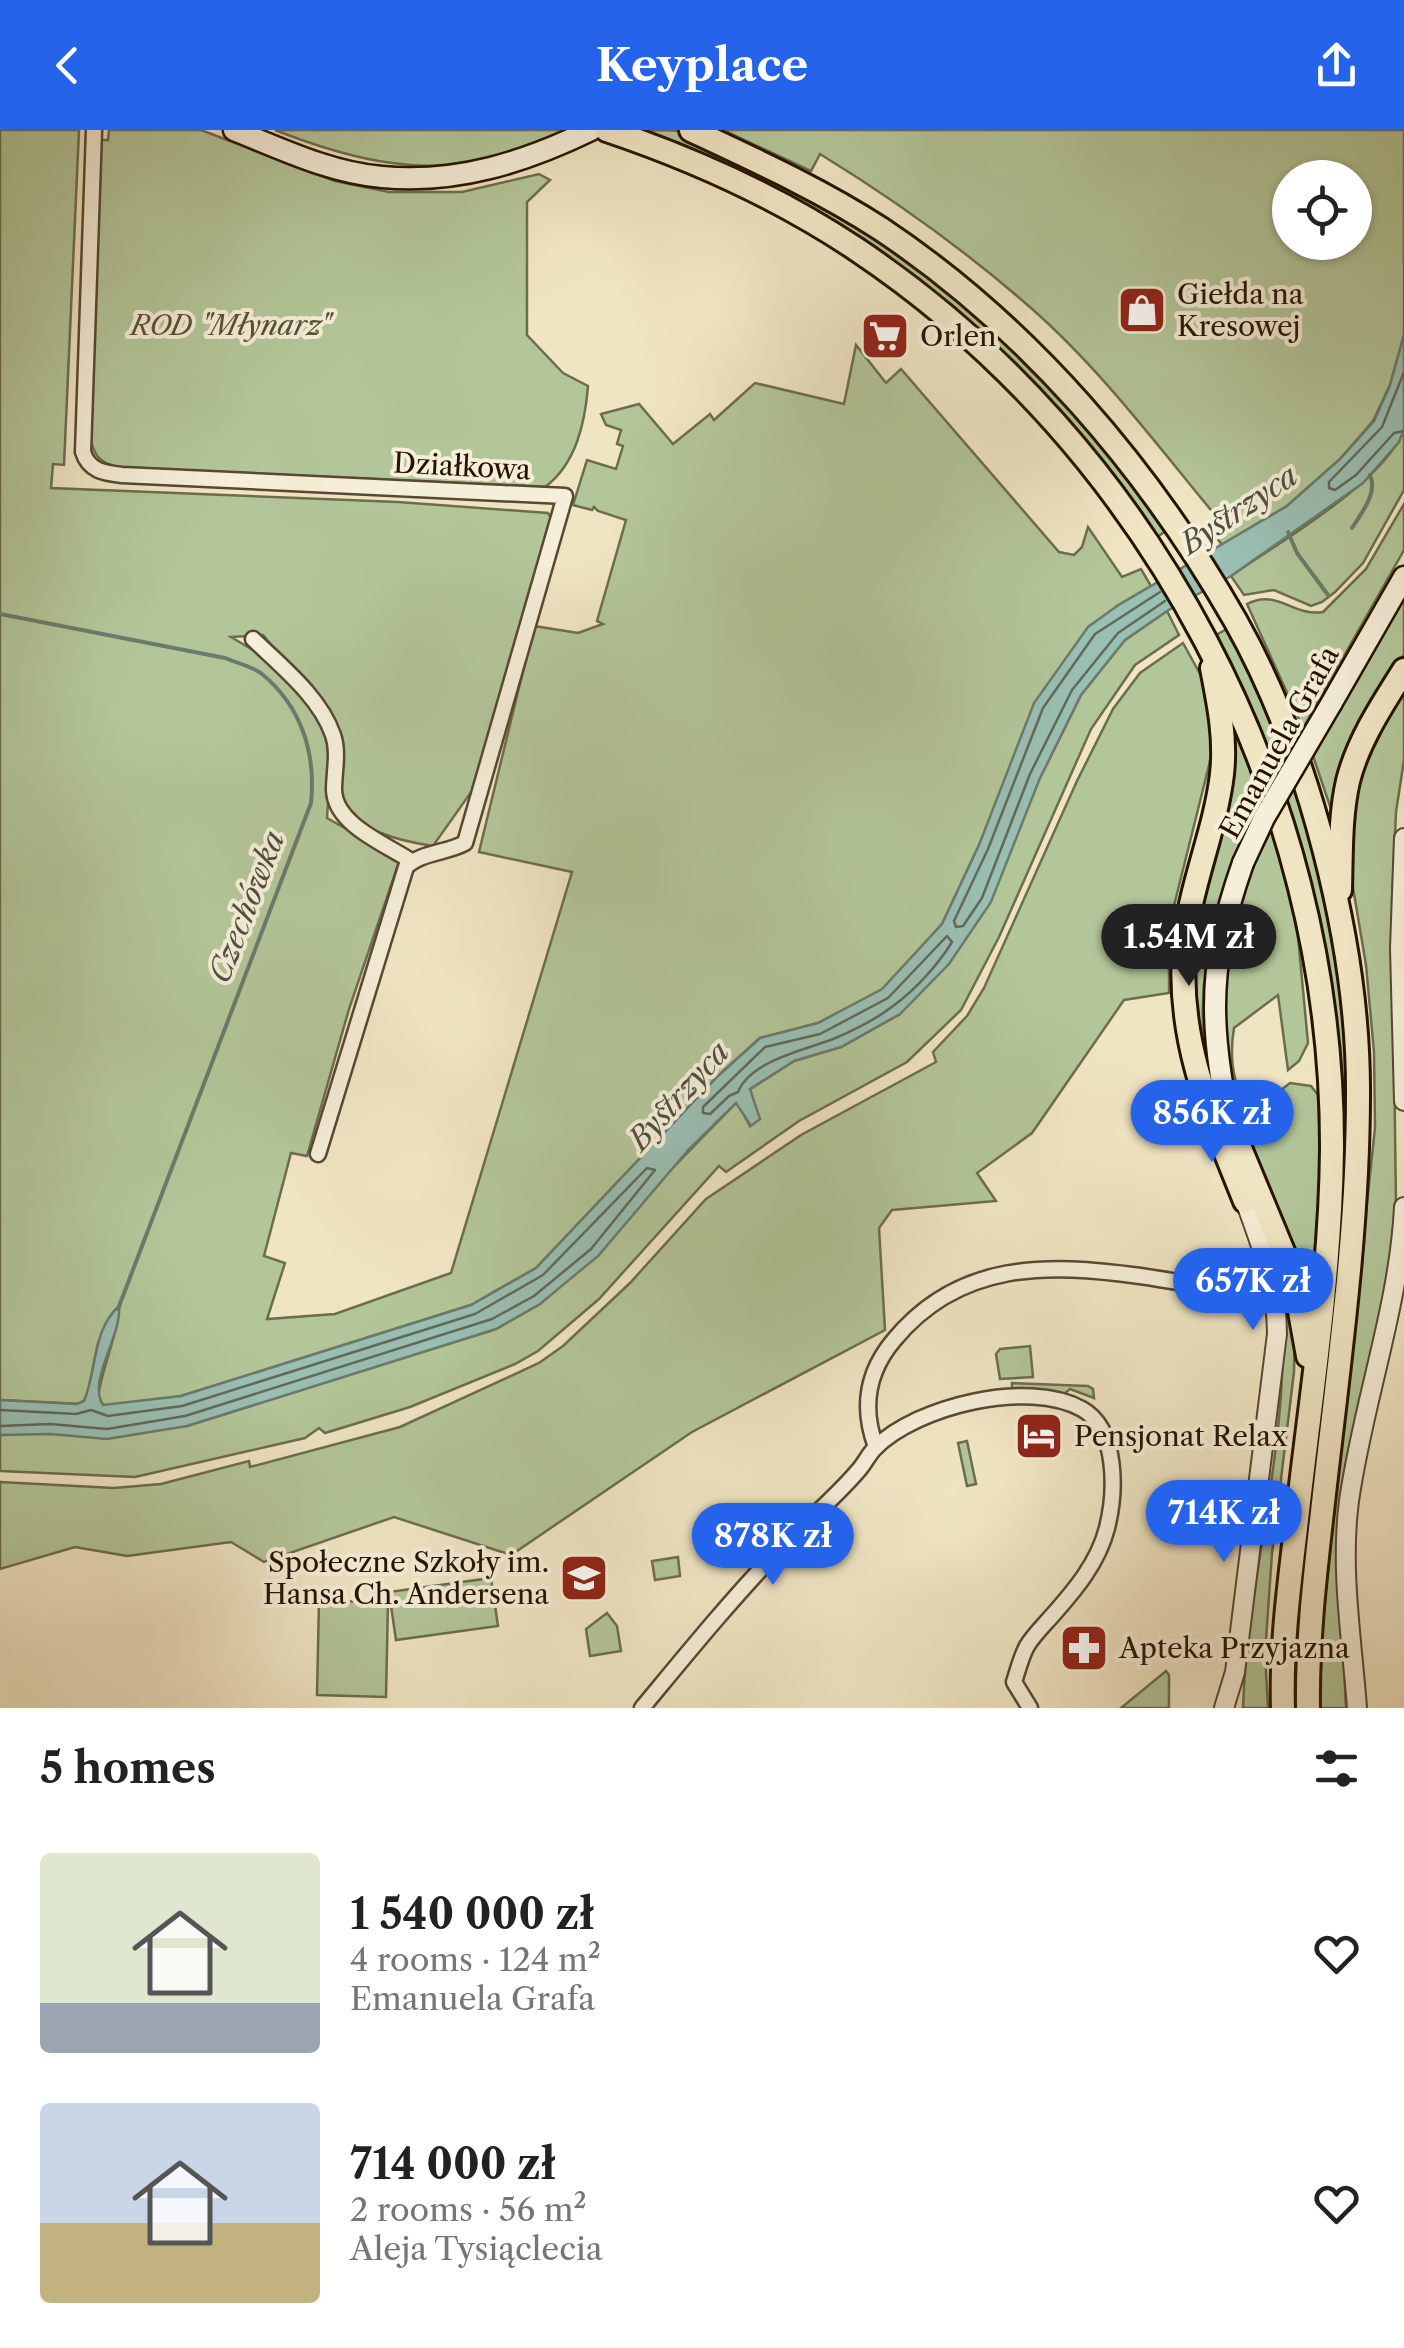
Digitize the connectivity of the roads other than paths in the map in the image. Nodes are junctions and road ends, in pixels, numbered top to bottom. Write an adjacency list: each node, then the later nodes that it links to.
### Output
1 (94, 130): 11 (street, Działkowa)
2 (234, 130): 3 (main road)
3 (592, 130)
4 (607, 130): 8 (main road)
5 (691, 130): 12 (main road)
6 (1404, 578): 14 (main road, Emanuela Grafa, bridge)
7 (253, 639): 11 (street)
8 (1207, 640): 16 (main road); 19 (main road)
9 (1404, 670): 12 (main road)
10 (1404, 838): 13 (street)
11 (411, 861): 15 (street)
12 (1340, 918): 28 (main road)
13 (1404, 1101)
14 (1228, 1118): 16 (main road, Emanuela Grafa); 19 (main road)
15 (318, 1154)
16 (1245, 1201): 18 (street)
17 (1404, 1207): 22 (street)
18 (1276, 1305): 20 (street); 21 (street)
19 (1312, 1385): 27 (main road)
20 (876, 1447): 23 (street); 24 (street)
21 (1234, 1672): 25 (street); 26 (street)
22 (1358, 1702)
23 (642, 1708)
24 (1030, 1708)
25 (1224, 1708)
26 (1232, 1708)
27 (1283, 1708)
28 (1308, 1708)

